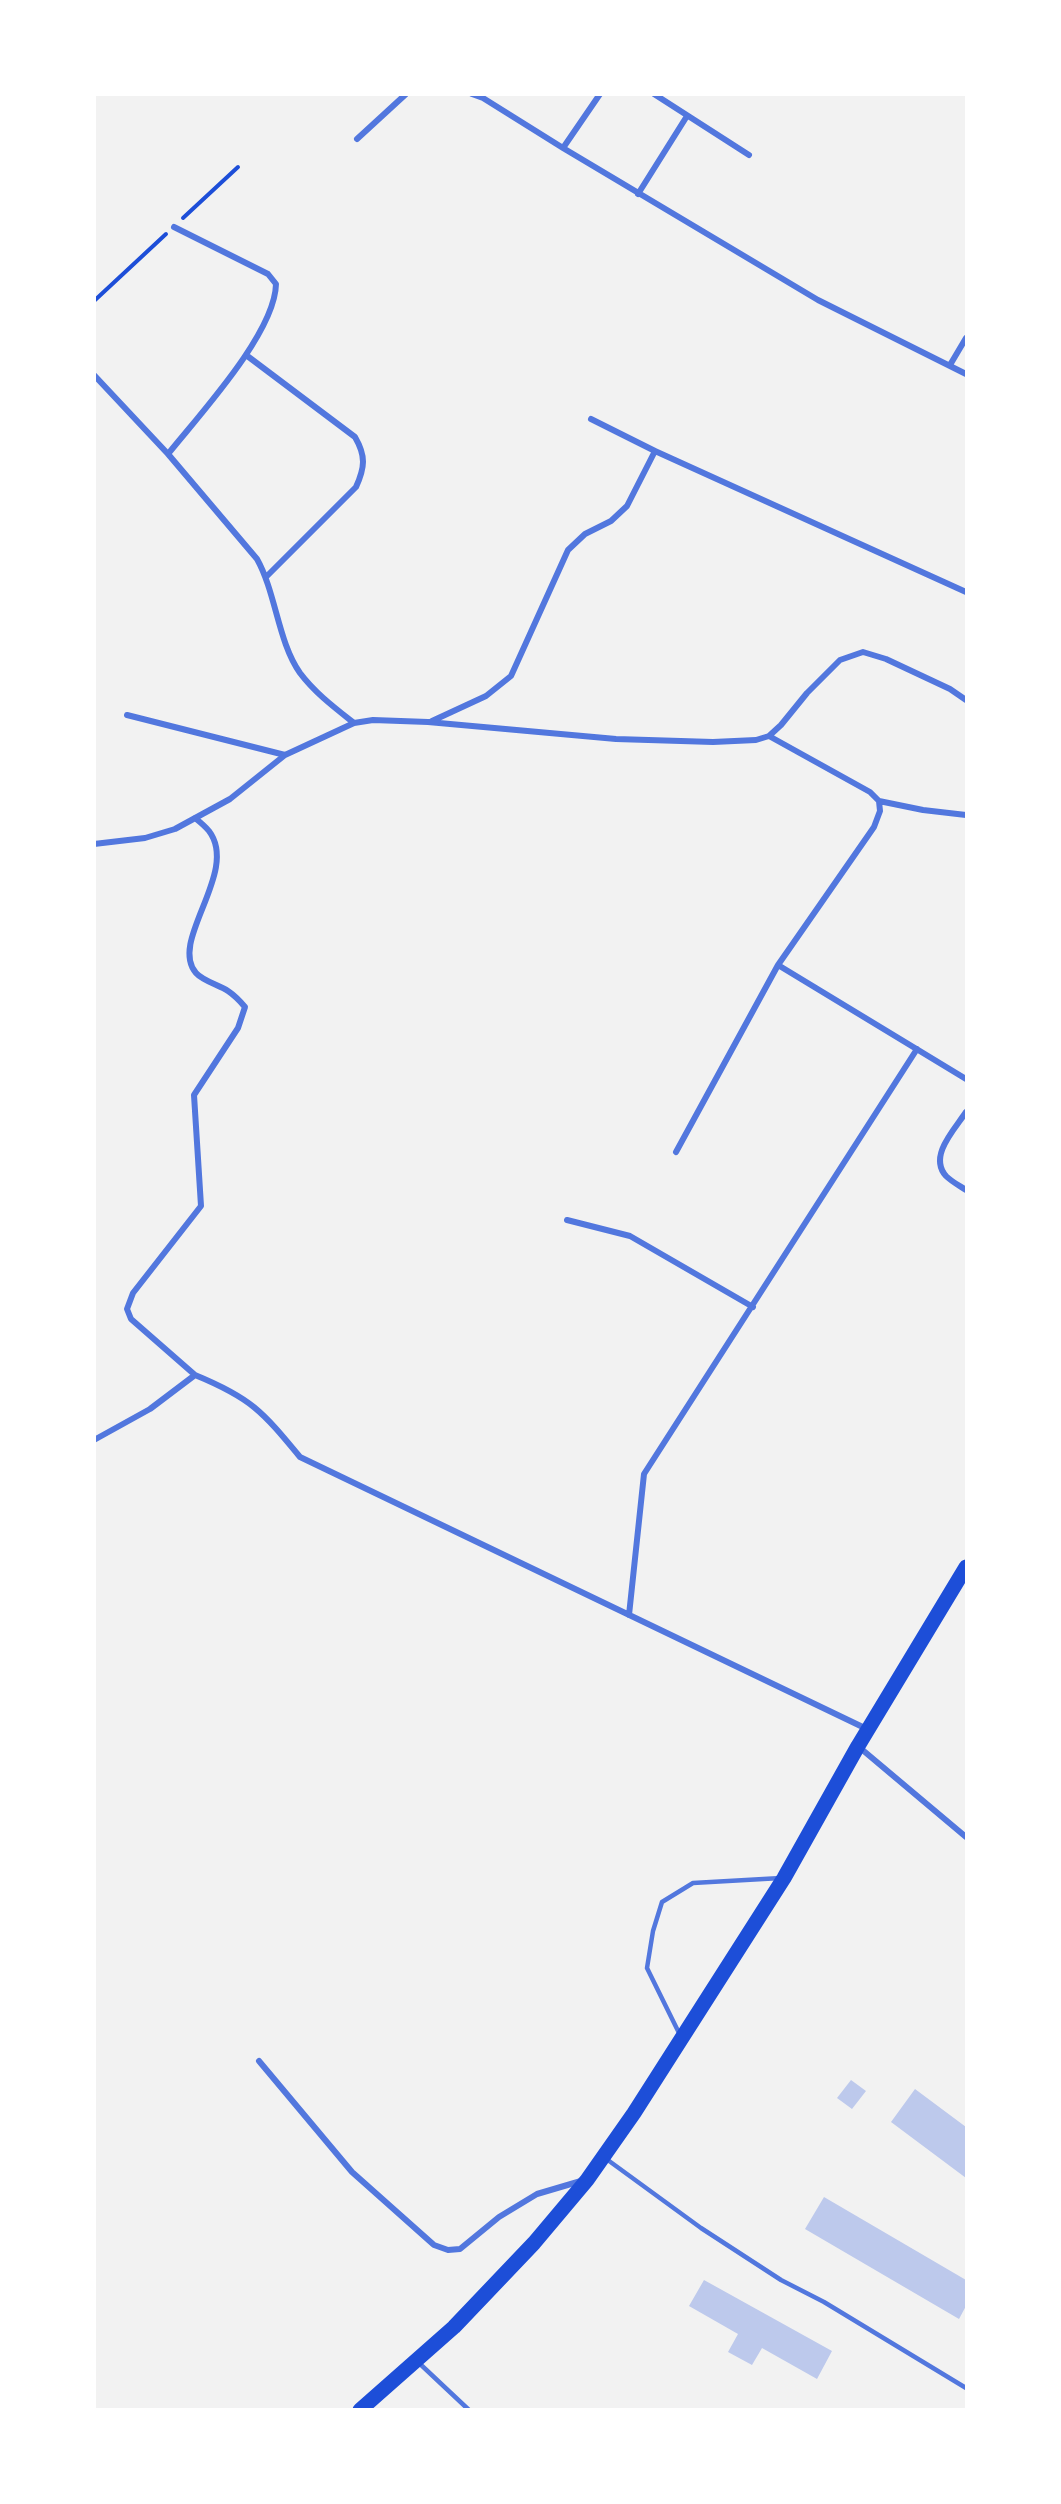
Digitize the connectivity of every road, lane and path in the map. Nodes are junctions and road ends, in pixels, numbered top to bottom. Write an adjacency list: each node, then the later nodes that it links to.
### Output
1 (406, 94): 6 (street)
2 (472, 94): 7 (street)
3 (600, 94): 7 (street)
4 (654, 94): 5 (street)
5 (687, 116): 8 (street); 9 (street)
6 (357, 139)
7 (563, 148): 9 (street)
8 (749, 155)
9 (638, 194): 13 (street)
10 (174, 227): 12 (street)
11 (966, 338): 13 (street)
12 (246, 355): 18 (street); 19 (street)
13 (950, 365): 14 (street)
14 (966, 374)
15 (94, 375): 18 (street)
16 (591, 419): 17 (street)
17 (655, 451): 20 (street); 23 (street)
18 (168, 454): 19 (street)
19 (267, 576): 24 (street)
20 (966, 592)
21 (966, 700): 25 (street)
22 (127, 715): 26 (street)
23 (428, 722): 24 (street); 25 (street)
24 (354, 723): 26 (street)
25 (769, 736): 27 (street)
26 (285, 755): 29 (street)
27 (879, 801): 28 (street); 31 (street)
28 (966, 815)
29 (195, 818): 30 (street); 39 (street)
30 (94, 844)
31 (778, 965): 32 (street); 35 (street)
32 (917, 1049): 33 (street); 38 (street)
33 (966, 1079)
34 (966, 1112): 36 (street)
35 (676, 1152)
36 (966, 1190)
37 (567, 1220): 38 (street)
38 (753, 1307): 42 (street)
39 (195, 1375): 40 (street); 42 (street)
40 (94, 1440)
41 (966, 1567): 43 (main road)
42 (629, 1615): 43 (street)
43 (869, 1730): 44 (main road)
44 (858, 1746): 45 (street); 46 (main road)
45 (966, 1837)
46 (784, 1878): 47 (main road); 47 (lane)
47 (682, 2038): 49 (main road)
48 (259, 2061): 50 (street)
49 (602, 2156): 50 (main road); 52 (lane)
50 (587, 2180): 51 (main road)
51 (417, 2361): 53 (main road); 54 (lane)
52 (966, 2388)
53 (360, 2409)
54 (470, 2409)

